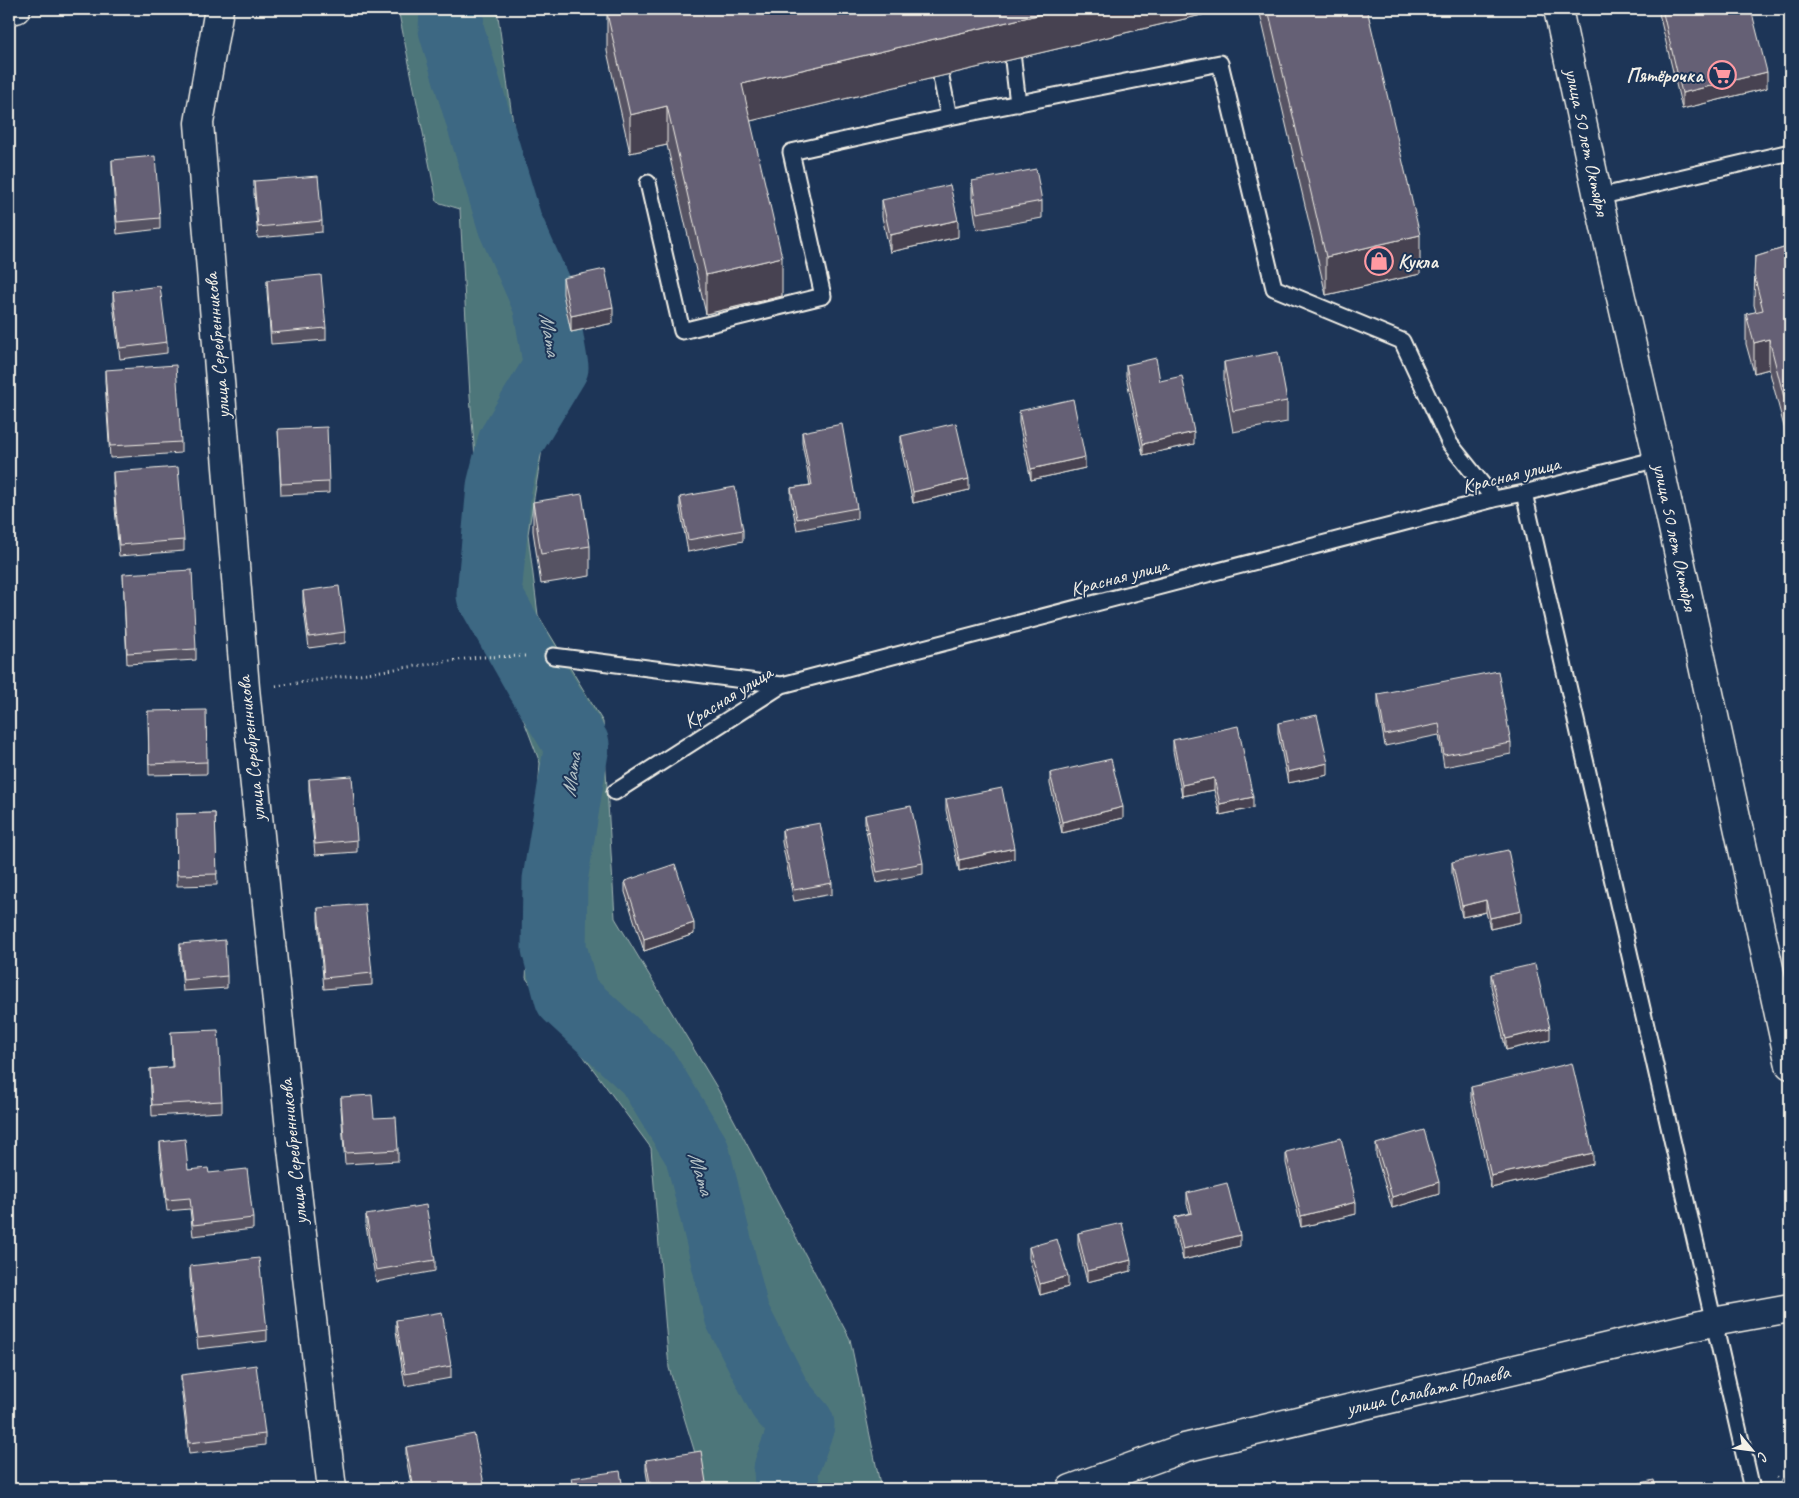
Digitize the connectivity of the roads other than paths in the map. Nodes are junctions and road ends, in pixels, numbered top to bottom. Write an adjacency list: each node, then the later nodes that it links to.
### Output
1 (16, 9): 5 (street)
2 (219, 9): 21 (street, улица Серебренникова)
3 (1007, 9): 7 (lane)
4 (1558, 9): 11 (street, улица 50 лет Октября)
5 (9, 10)
6 (935, 47): 8 (lane)
7 (1018, 104): 8 (lane); 14 (lane)
8 (949, 117): 10 (lane)
9 (1790, 152): 11 (lane)
10 (648, 183)
11 (1598, 197): 12 (street, улица 50 лет Октября)
12 (1658, 459): 13 (lane, Красная улица); 18 (street, улица 50 лет Октября)
13 (1524, 493): 14 (lane, Красная улица); 20 (lane)
14 (1494, 498): 16 (lane, Красная улица)
15 (553, 656): 16 (lane)
16 (782, 685): 17 (lane, Красная улица)
17 (615, 792)
18 (1790, 1065)
19 (1790, 1308): 20 (street, улица Салавата Юлаева)
20 (1713, 1322): 22 (street, улица Салавата Юлаева); 23 (lane)
21 (332, 1489)
22 (1071, 1489)
23 (1752, 1489)

